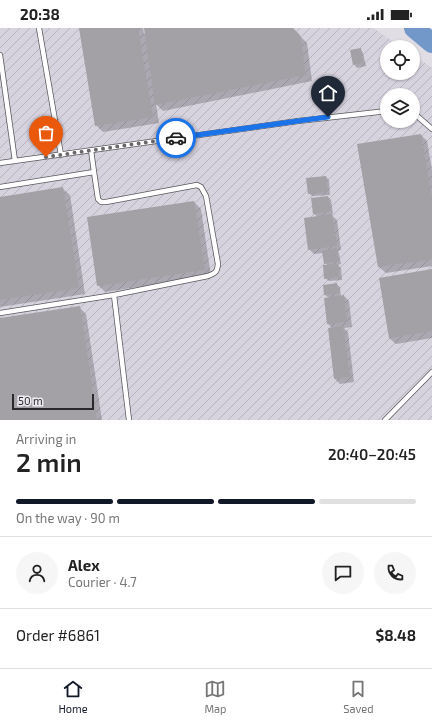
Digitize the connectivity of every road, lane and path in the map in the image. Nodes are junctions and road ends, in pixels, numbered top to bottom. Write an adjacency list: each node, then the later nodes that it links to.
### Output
1 (39, 28): 7 (lane)
2 (0, 56): 8 (lane)
3 (380, 112): 6 (lane)
4 (420, 118): 5 (lane)
5 (432, 129)
6 (91, 150): 7 (lane); 10 (lane)
7 (61, 154): 8 (lane)
8 (15, 161): 9 (lane)
9 (0, 163)
10 (94, 172): 11 (lane); 12 (lane)
11 (0, 187)
12 (114, 295): 13 (lane); 15 (lane)
13 (0, 313)
14 (432, 372): 16 (lane)
15 (129, 420)
16 (385, 420)

